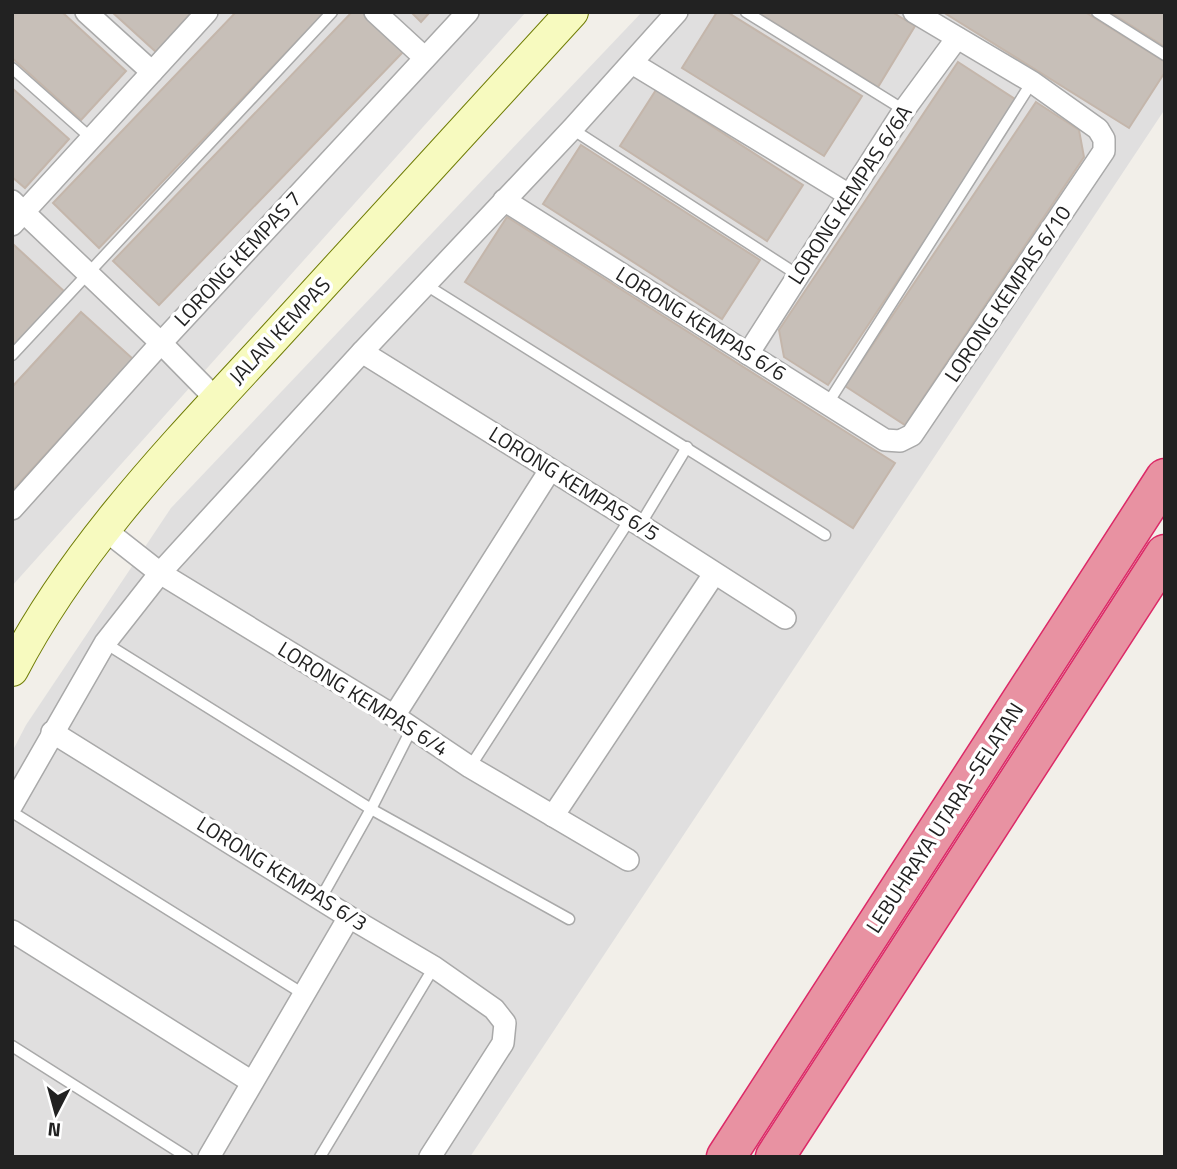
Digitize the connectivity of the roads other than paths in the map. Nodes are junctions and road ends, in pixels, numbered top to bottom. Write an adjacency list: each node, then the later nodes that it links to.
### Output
1 (86, 12): 16 (street)
2 (207, 12): 16 (street)
3 (332, 12): 24 (lane)
4 (375, 12): 13 (street)
5 (468, 12): 13 (street, LORONG KEMPAS 7)
6 (572, 12): 31 (main road, JALAN KEMPAS)
7 (677, 12): 14 (street)
8 (746, 12): 18 (lane)
9 (914, 12): 11 (street)
10 (1097, 12): 12 (lane)
11 (957, 38): 17 (street); 18 (street, LORONG KEMPAS 6/6A)
12 (1165, 55)
13 (425, 58): 27 (street, LORONG KEMPAS 7)
14 (632, 63): 19 (street); 21 (street)
15 (12, 68): 20 (lane)
16 (152, 72): 20 (street)
17 (1032, 82): 32 (lane); 33 (street, LORONG KEMPAS 6/10)
18 (904, 110): 21 (street, LORONG KEMPAS 6/6A)
19 (572, 129): 22 (street); 25 (lane)
20 (91, 138): 23 (street)
21 (849, 195): 25 (street, LORONG KEMPAS 6/6A)
22 (504, 200): 26 (street); 29 (street, LORONG KEMPAS 6/6)
23 (16, 213): 24 (street)
24 (89, 274): 27 (street); 30 (lane)
25 (798, 275): 29 (street, LORONG KEMPAS 6/6A)
26 (426, 285): 28 (street); 34 (lane)
27 (161, 343): 31 (street); 37 (street, LORONG KEMPAS 7)
28 (362, 352): 35 (street, LORONG KEMPAS 6/5); 42 (street)
29 (748, 354): 32 (street, LORONG KEMPAS 6/6)
30 (12, 355)
31 (216, 400): 39 (main road, JALAN KEMPAS)
32 (828, 404): 33 (street, LORONG KEMPAS 6/6)
33 (900, 441)
34 (687, 447): 38 (lane); 40 (lane)
35 (550, 470): 38 (street, LORONG KEMPAS 6/5); 47 (street)
36 (1165, 478): 68 (highway, LEBUHRAYA UTARA–SELATAN)
37 (12, 509)
38 (635, 522): 43 (street, LORONG KEMPAS 6/5); 50 (lane)
39 (104, 529): 42 (street, LORONG KEMPAS 6/4); 46 (main road, JALAN KEMPAS)
40 (825, 535)
41 (1165, 554): 69 (highway, LEBUHRAYA UTARA–SELATAN)
42 (160, 573): 45 (street); 47 (street, LORONG KEMPAS 6/4)
43 (714, 574): 44 (street, LORONG KEMPAS 6/5); 54 (street)
44 (785, 618)
45 (105, 643): 49 (street); 52 (lane)
46 (12, 670)
47 (394, 716): 48 (street, LORONG KEMPAS 6/4)
48 (412, 729): 50 (street, LORONG KEMPAS 6/4); 52 (lane)
49 (52, 732): 51 (street); 56 (street, LORONG KEMPAS 6/3)
50 (470, 767): 54 (street, LORONG KEMPAS 6/4)
51 (12, 805)
52 (371, 809): 56 (lane); 58 (lane)
53 (12, 812): 61 (lane)
54 (553, 816): 55 (street, LORONG KEMPAS 6/4)
55 (628, 860)
56 (321, 898): 57 (street, LORONG KEMPAS 6/3)
57 (349, 917): 60 (street, LORONG KEMPAS 6/3); 61 (street)
58 (569, 919)
59 (12, 931): 63 (street)
60 (434, 967): 66 (lane); 67 (street, LORONG KEMPAS 6/3)
61 (305, 995): 63 (street)
62 (12, 1046): 64 (lane)
63 (252, 1082): 65 (street)
64 (187, 1157)
65 (209, 1157)
66 (320, 1157)
67 (430, 1157)
68 (726, 1157)
69 (775, 1157)

